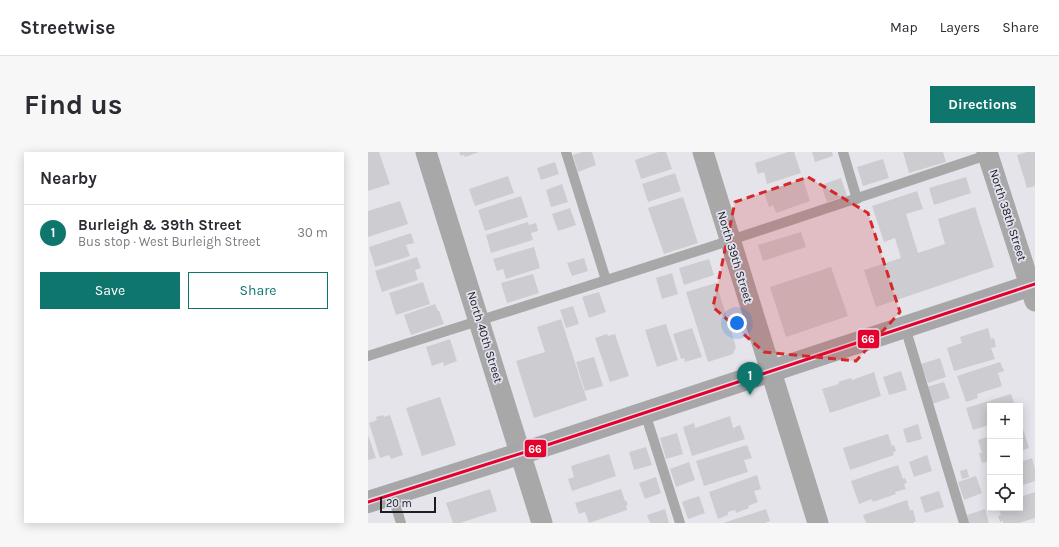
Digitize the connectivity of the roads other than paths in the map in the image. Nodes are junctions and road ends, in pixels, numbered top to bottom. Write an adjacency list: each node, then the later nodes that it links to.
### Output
1 (426, 152): 10 (street, North 40th Street)
2 (566, 152): 8 (lane)
3 (703, 152): 7 (street, North 39th Street)
4 (842, 152): 6 (lane)
5 (991, 153): 6 (lane); 9 (street, North 38th Street)
6 (857, 199): 7 (lane)
7 (730, 241): 8 (lane); 13 (street, North 39th Street)
8 (606, 280): 10 (lane)
9 (1033, 290): 11 (main road)
10 (480, 320): 12 (lane); 15 (street, North 40th Street)
11 (904, 327): 13 (main road); 22 (lane)
12 (368, 356)
13 (770, 372): 14 (main road); 21 (street, North 39th Street)
14 (645, 413): 15 (main road); 20 (lane)
15 (520, 454): 16 (main road); 19 (street, North 40th Street)
16 (392, 494): 17 (main road); 18 (lane)
17 (368, 502)
18 (401, 523)
19 (542, 523)
20 (680, 523)
21 (818, 523)
22 (964, 523)

